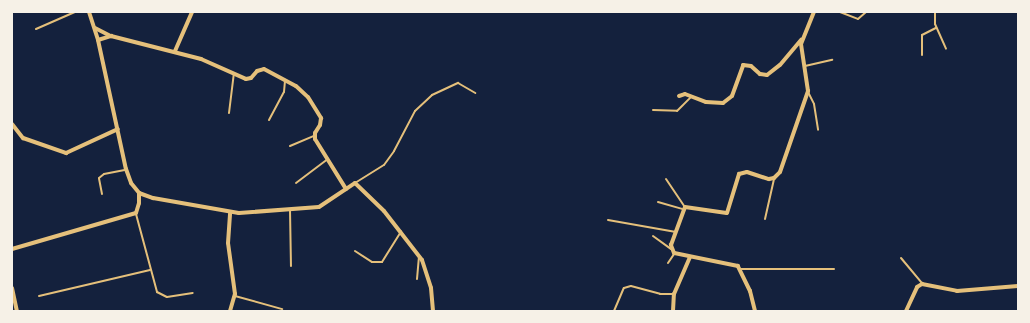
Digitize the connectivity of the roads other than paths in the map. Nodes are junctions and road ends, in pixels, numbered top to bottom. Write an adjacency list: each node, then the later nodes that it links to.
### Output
1 (74, 12): 10 (lane)
2 (88, 12): 8 (street)
3 (192, 12): 15 (street)
4 (814, 12): 12 (street)
5 (840, 12): 6 (lane)
6 (866, 12)
7 (935, 12): 9 (lane)
8 (95, 28): 11 (street); 13 (street)
9 (936, 28): 14 (lane); 16 (lane)
10 (36, 29)
11 (111, 36): 13 (street); 15 (street)
12 (802, 38): 18 (street); 24 (street)
13 (98, 40): 29 (street)
14 (946, 49)
15 (175, 51): 19 (street)
16 (922, 55)
17 (832, 60): 18 (lane)
18 (805, 66): 21 (street)
19 (234, 75): 20 (street); 26 (lane)
20 (286, 80): 27 (lane); 31 (street)
21 (808, 90): 30 (lane); 35 (street)
22 (475, 93): 38 (lane)
23 (679, 96): 24 (street)
24 (692, 96): 25 (lane)
25 (653, 110)
26 (229, 113)
27 (269, 120)
28 (12, 124): 29 (street)
29 (118, 129): 34 (street)
30 (818, 130)
31 (314, 136): 32 (lane); 33 (street)
32 (290, 146)
33 (328, 160): 37 (lane); 39 (street)
34 (126, 169): 40 (street); 41 (lane)
35 (774, 178): 43 (street); 47 (lane)
36 (666, 179): 43 (lane)
37 (296, 183)
38 (355, 183): 39 (street); 49 (street)
39 (346, 189): 44 (street)
40 (139, 193): 45 (street); 46 (street)
41 (102, 194)
42 (658, 202): 43 (lane)
43 (684, 208): 50 (street)
44 (290, 210): 46 (street); 59 (lane)
45 (136, 213): 52 (street); 62 (lane)
46 (230, 213): 70 (street)
47 (765, 218)
48 (608, 220): 50 (lane)
49 (401, 232): 53 (lane); 55 (street)
50 (676, 232): 54 (street)
51 (653, 236): 54 (lane)
52 (12, 249)
53 (355, 251)
54 (673, 251): 56 (street); 58 (lane)
55 (419, 257): 63 (lane); 74 (street)
56 (690, 257): 60 (street); 68 (street)
57 (900, 258): 64 (lane)
58 (668, 263)
59 (291, 266)
60 (740, 269): 61 (lane); 77 (street)
61 (834, 269)
62 (150, 270): 67 (lane); 69 (lane)
63 (417, 279)
64 (922, 284): 65 (street); 78 (street)
65 (1018, 286)
66 (12, 288): 72 (street)
67 (193, 293)
68 (674, 294): 75 (lane); 76 (street)
69 (39, 296)
70 (234, 296): 71 (lane); 73 (street)
71 (282, 309)
72 (17, 311)
73 (230, 311)
74 (433, 311)
75 (614, 311)
76 (673, 311)
77 (755, 311)
78 (906, 311)

